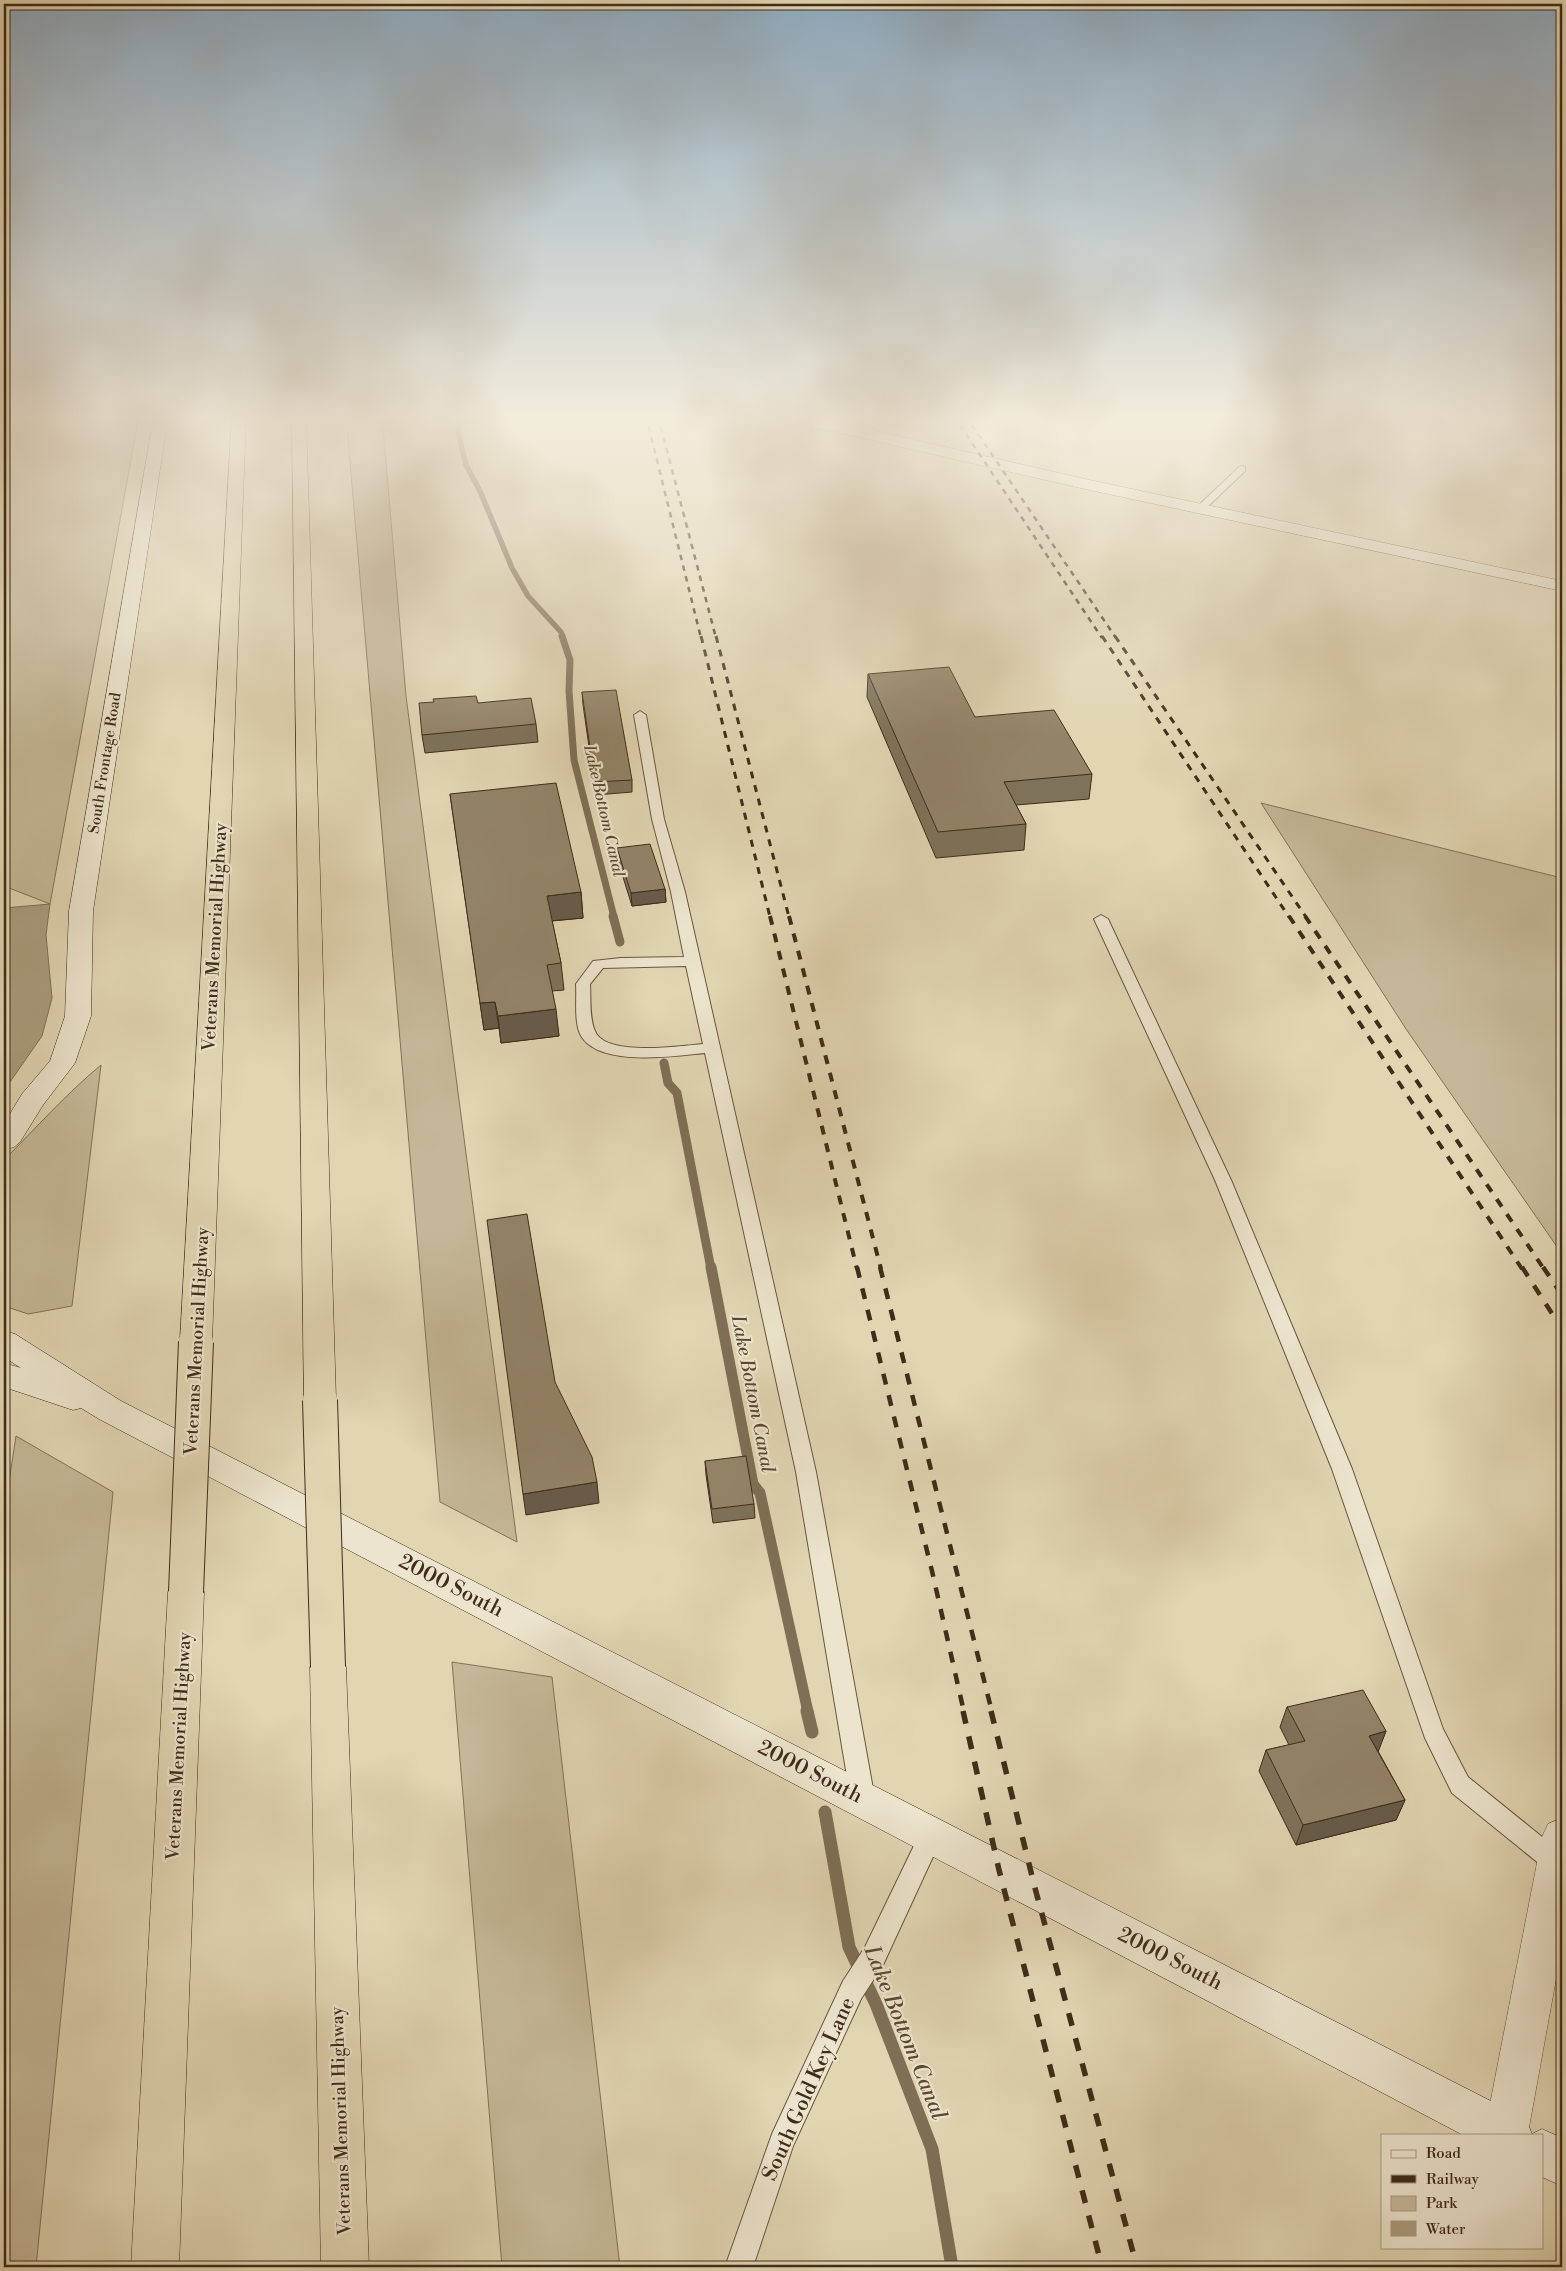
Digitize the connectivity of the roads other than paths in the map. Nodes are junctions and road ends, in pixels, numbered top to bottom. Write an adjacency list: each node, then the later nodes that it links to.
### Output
1 (144, 522): 10 (street, South Frontage Road)
2 (234, 522): 23 (highway, Veterans Memorial Highway, bridge)
3 (301, 522): 24 (highway, Veterans Memorial Highway, bridge)
4 (1261, 522): 5 (street)
5 (1562, 586)
6 (640, 715): 8 (lane)
7 (1101, 919): 18 (lane)
8 (692, 961): 9 (lane); 9 (lane)
9 (711, 1048): 16 (lane)
10 (32, 1100): 11 (street, South Frontage Road); 12 (street, South Frontage Road)
11 (4, 1117)
12 (4, 1140)
13 (4, 1342): 15 (street)
14 (4, 1375): 15 (street)
15 (110, 1410): 16 (street, 2000 South)
16 (863, 1800): 17 (street, 2000 South)
17 (931, 1835): 19 (street, 2000 South); 25 (lane, South Gold Key Lane)
18 (1560, 1850): 20 (street)
19 (1508, 2134)
20 (1521, 2134)
21 (1544, 2153): 22 (street, 2000 South)
22 (1562, 2163)
23 (155, 2267)
24 (345, 2267)
25 (739, 2267)

